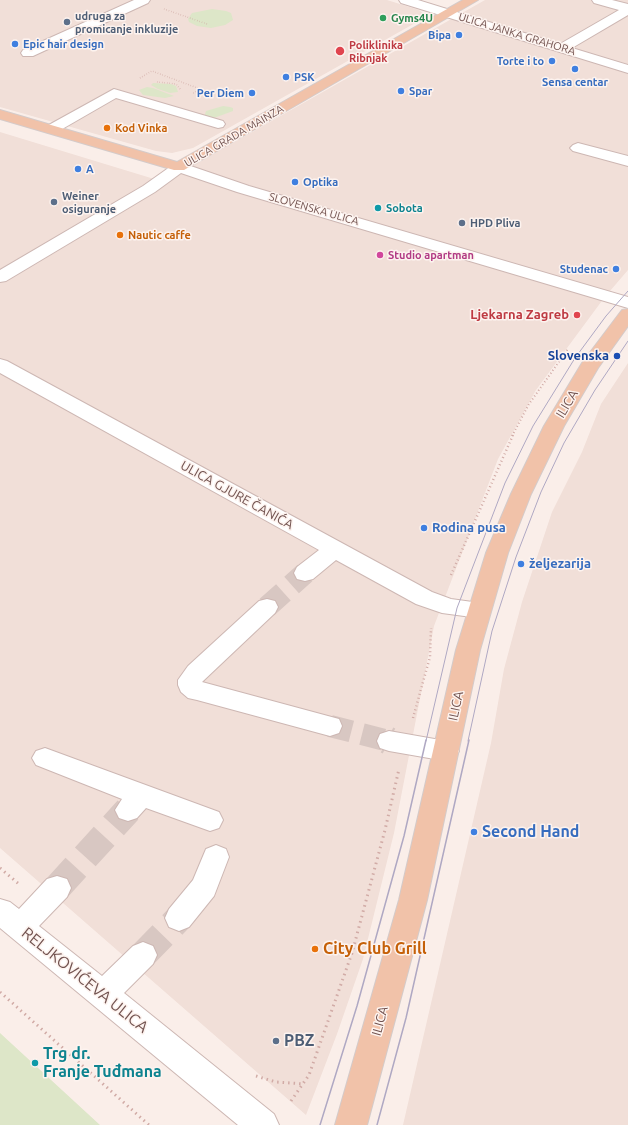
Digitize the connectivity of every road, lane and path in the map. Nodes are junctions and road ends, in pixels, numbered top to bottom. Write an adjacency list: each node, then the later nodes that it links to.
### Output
1 (144, 0): 10 (street)
2 (405, 0): 7 (street, ULICA JANKA GRAHORA)
3 (472, 0): 7 (main road, ULICA GRADA MAINZA)
4 (598, 0): 6 (street)
5 (160, 8): 8 (path)
6 (628, 9): 9 (street)
7 (448, 13): 9 (street, ULICA JANKA GRAHORA); 17 (main road, ULICA GRADA MAINZA)
8 (207, 24)
9 (562, 48): 11 (street, ULICA JANKA GRAHORA)
10 (28, 53)
11 (628, 69)
12 (0, 114): 14 (main road, SLOVENSKA ULICA)
13 (218, 124): 14 (street)
14 (52, 129): 17 (main road, SLOVENSKA ULICA)
15 (578, 148): 16 (street)
16 (628, 161)
17 (179, 167): 18 (street, ULICA GRADA MAINZA); 19 (street, SLOVENSKA ULICA)
18 (0, 277)
19 (628, 303)
20 (628, 314): 25 (main road, ILICA)
21 (0, 365): 22 (street, ULICA GJURE ČANIĆA)
22 (335, 549): 23 (street); 25 (street, ULICA GJURE ČANIĆA)
23 (304, 574)
24 (267, 607): 27 (street)
25 (479, 610): 29 (main road, ILICA)
26 (432, 627): 28 (path)
27 (330, 726)
28 (397, 742): 29 (street); 39 (path)
29 (446, 751): 42 (main road, ILICA)
30 (46, 758): 31 (street)
31 (210, 820)
32 (216, 857): 34 (street)
33 (58, 888): 35 (street)
34 (179, 918)
35 (10, 919): 38 (street, RELJKOVIĆEVA ULICA)
36 (143, 955): 38 (street)
37 (0, 992): 40 (path)
38 (103, 994): 41 (street, RELJKOVIĆEVA ULICA)
39 (291, 1101)
40 (149, 1125)
41 (263, 1125)
42 (351, 1125)

